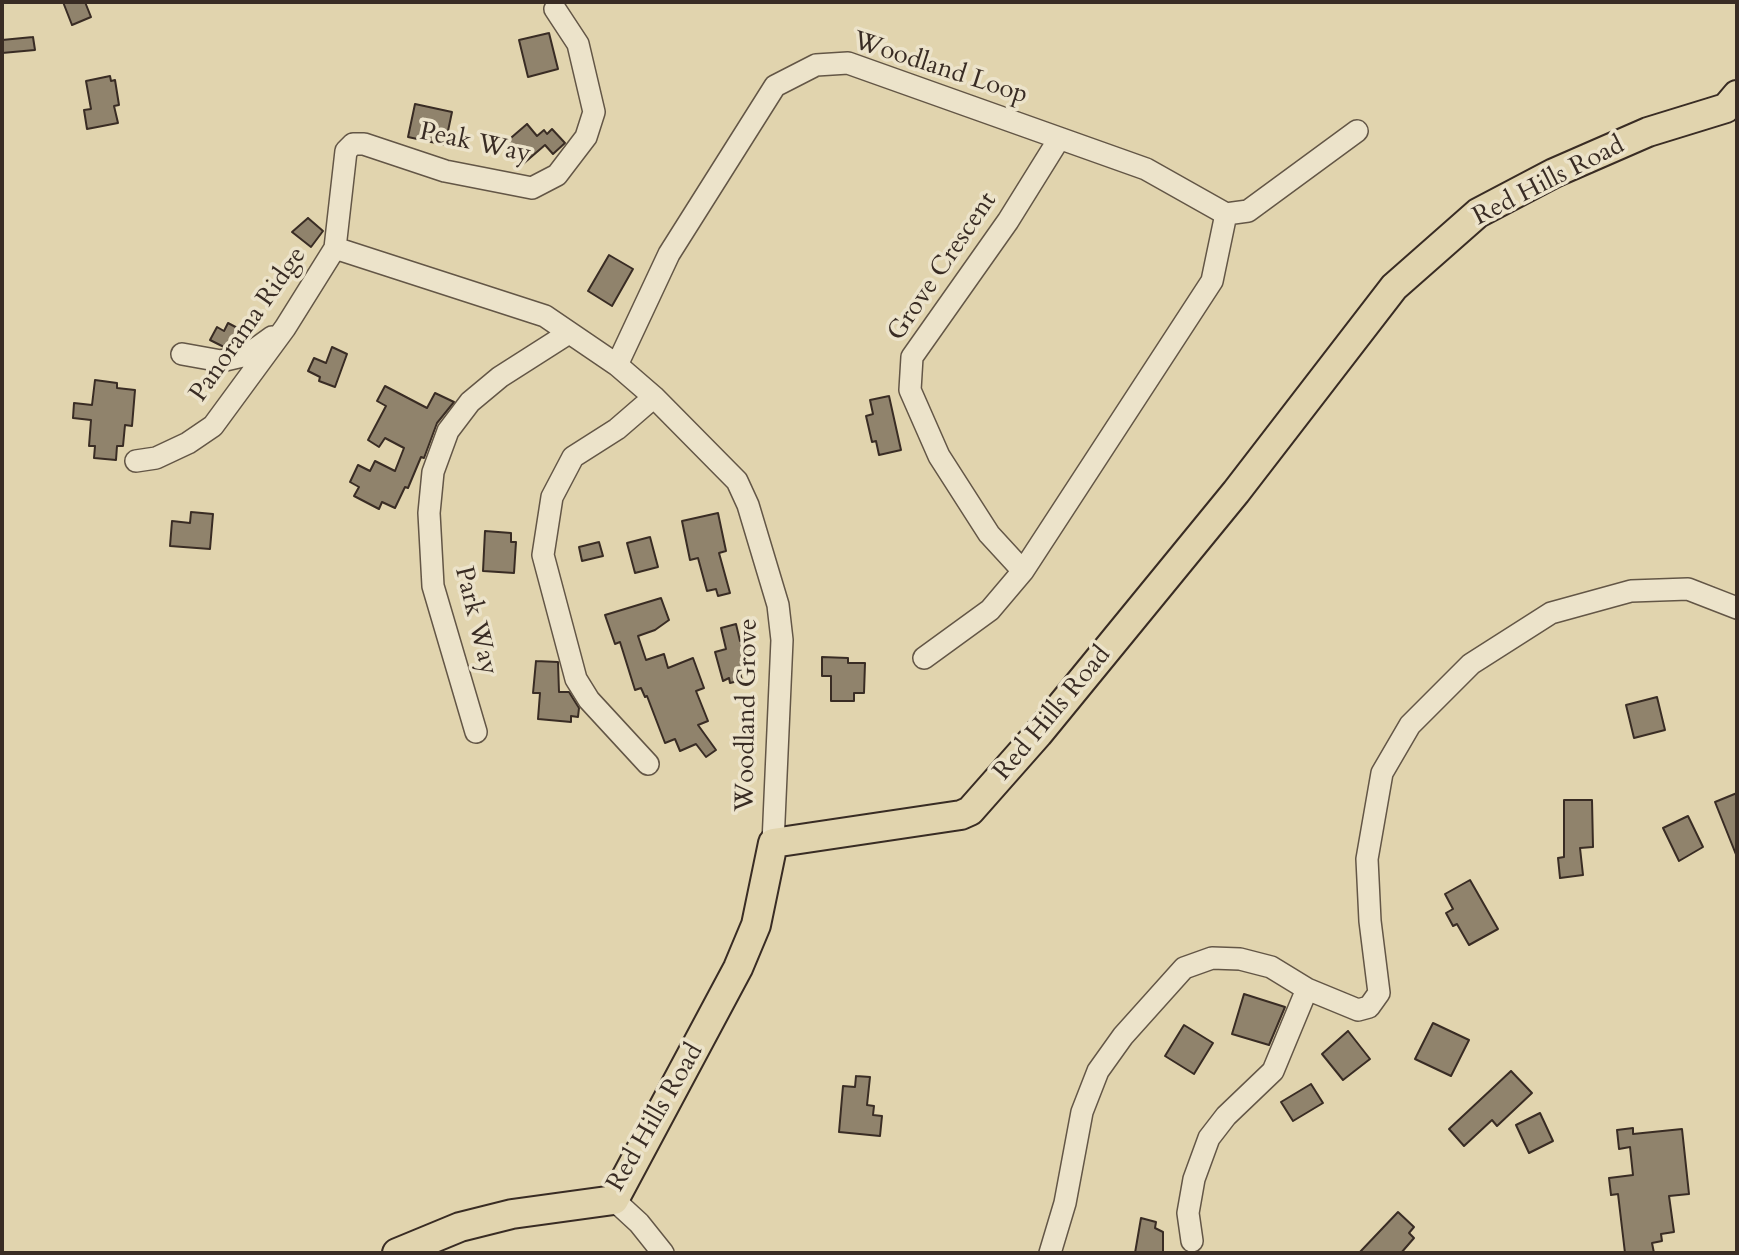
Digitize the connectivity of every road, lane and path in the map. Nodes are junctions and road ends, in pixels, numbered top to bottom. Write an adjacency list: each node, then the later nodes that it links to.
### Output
1 (555, 9): 5 (street, Peak Way)
2 (1737, 95): 19 (main road, Red Hills Road)
3 (1357, 131): 6 (street)
4 (1059, 139): 6 (street, Woodland Loop); 11 (street, Woodland Loop); 14 (street, Grove Crescent)
5 (364, 144): 7 (street, Panorama Ridge)
6 (1226, 214): 14 (street)
7 (335, 248): 8 (street, Panorama Ridge); 9 (street, Woodland Grove)
8 (285, 328): 10 (street); 13 (street, Panorama Ridge)
9 (569, 333): 11 (street, Woodland Grove); 17 (street, Park Way)
10 (182, 354)
11 (617, 365): 12 (street, Woodland Grove)
12 (654, 397): 18 (street); 19 (street, Woodland Grove)
13 (136, 461)
14 (1023, 571): 16 (street)
15 (1737, 608): 20 (street)
16 (923, 658)
17 (476, 732)
18 (648, 764)
19 (773, 843): 21 (main road, Red Hills Road)
20 (1307, 989): 22 (street); 25 (street)
21 (614, 1200): 23 (main road, Red Hills Road); 24 (street)
22 (1192, 1241)
23 (397, 1253)
24 (663, 1253)
25 (1050, 1253)

